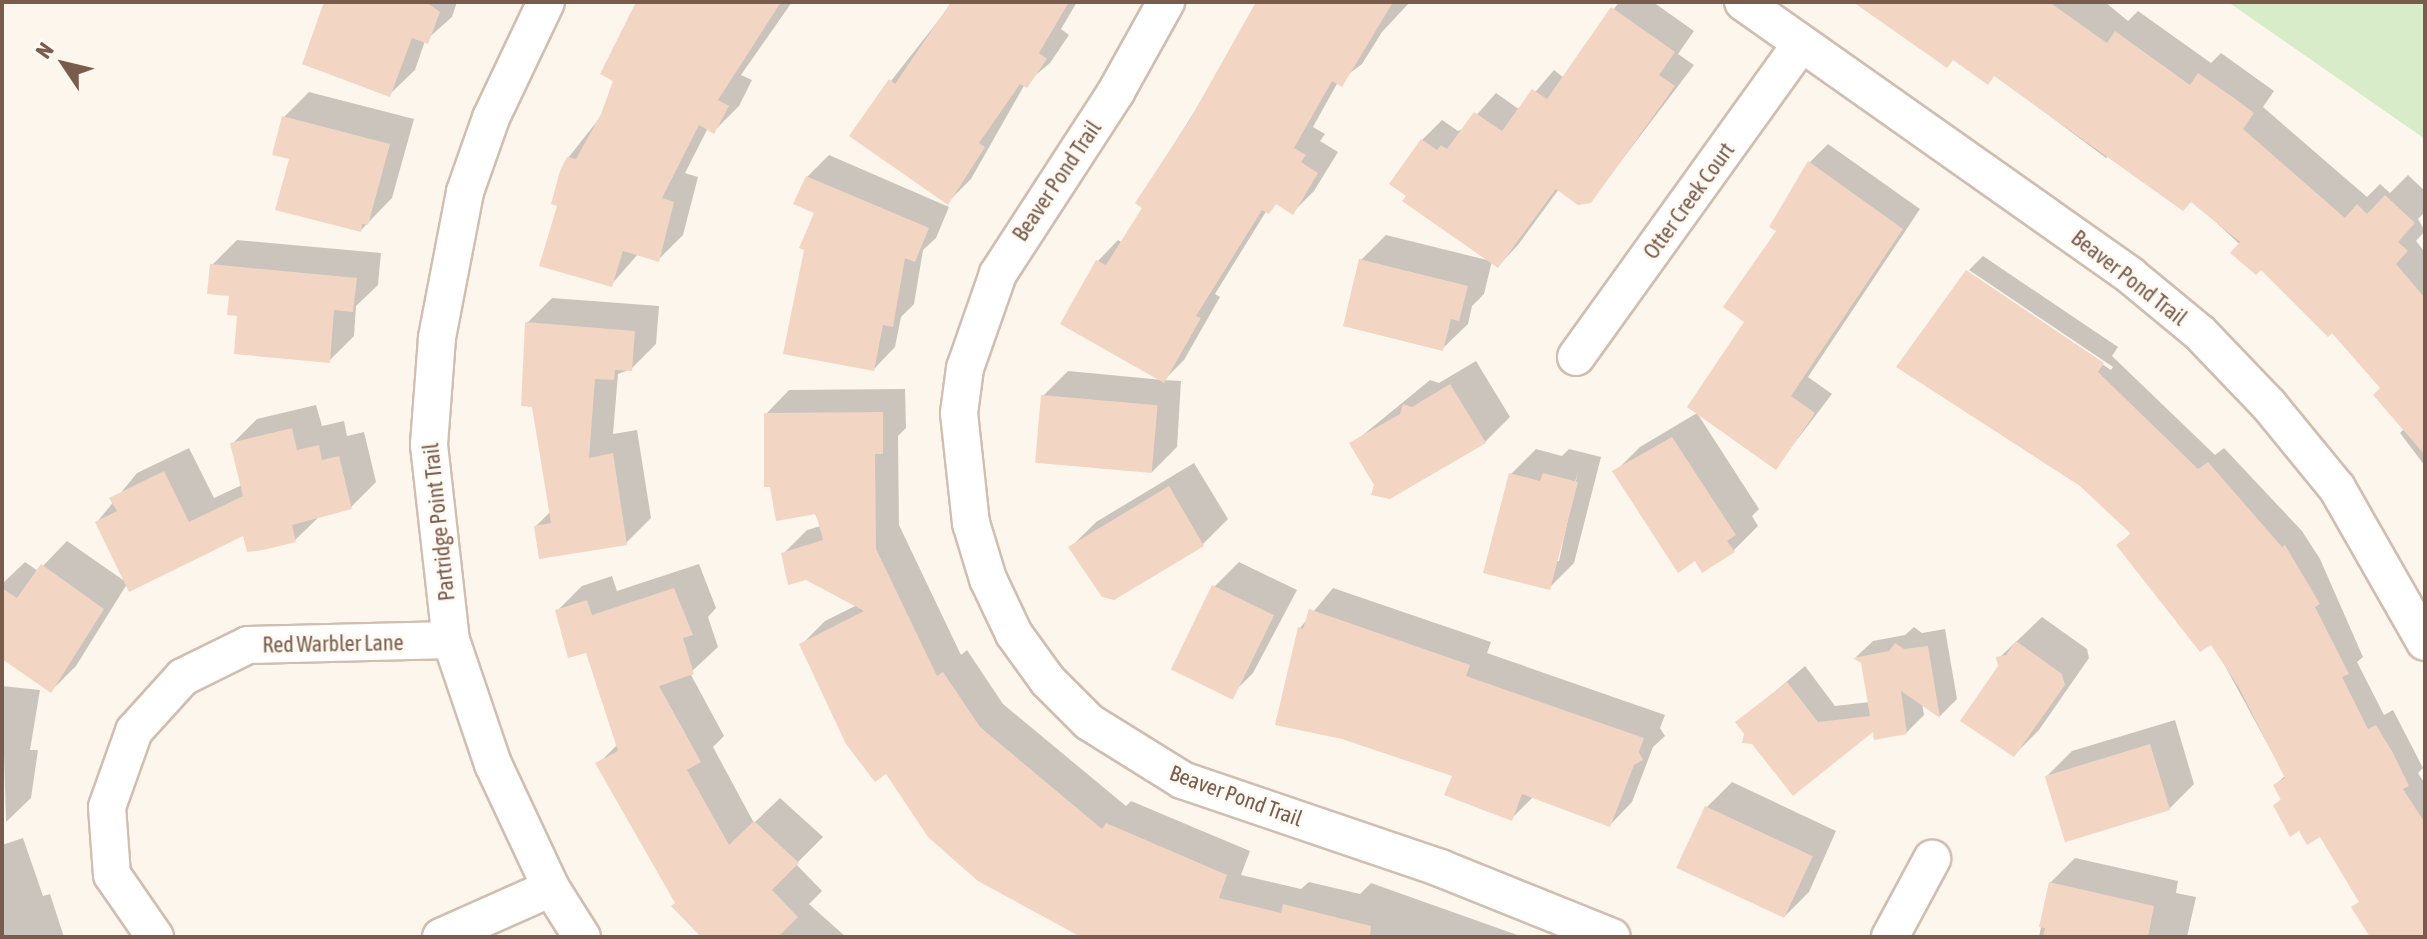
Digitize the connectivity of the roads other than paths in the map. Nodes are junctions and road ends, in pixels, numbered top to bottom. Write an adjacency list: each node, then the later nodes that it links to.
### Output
1 (546, 2): 6 (street, Partridge Point Trail)
2 (1166, 2): 13 (street, Beaver Pond Trail)
3 (1743, 2): 4 (street, Beaver Pond Trail)
4 (1801, 44): 5 (street, Otter Creek Court); 7 (street, Beaver Pond Trail)
5 (1576, 357)
6 (451, 640): 9 (street, Partridge Point Trail); 10 (street, Red Warbler Lane)
7 (2425, 642)
8 (1932, 859): 14 (street)
9 (551, 888): 11 (street); 12 (street, Partridge Point Trail)
10 (155, 937)
11 (441, 937)
12 (582, 937)
13 (1612, 937)
14 (1890, 937)

